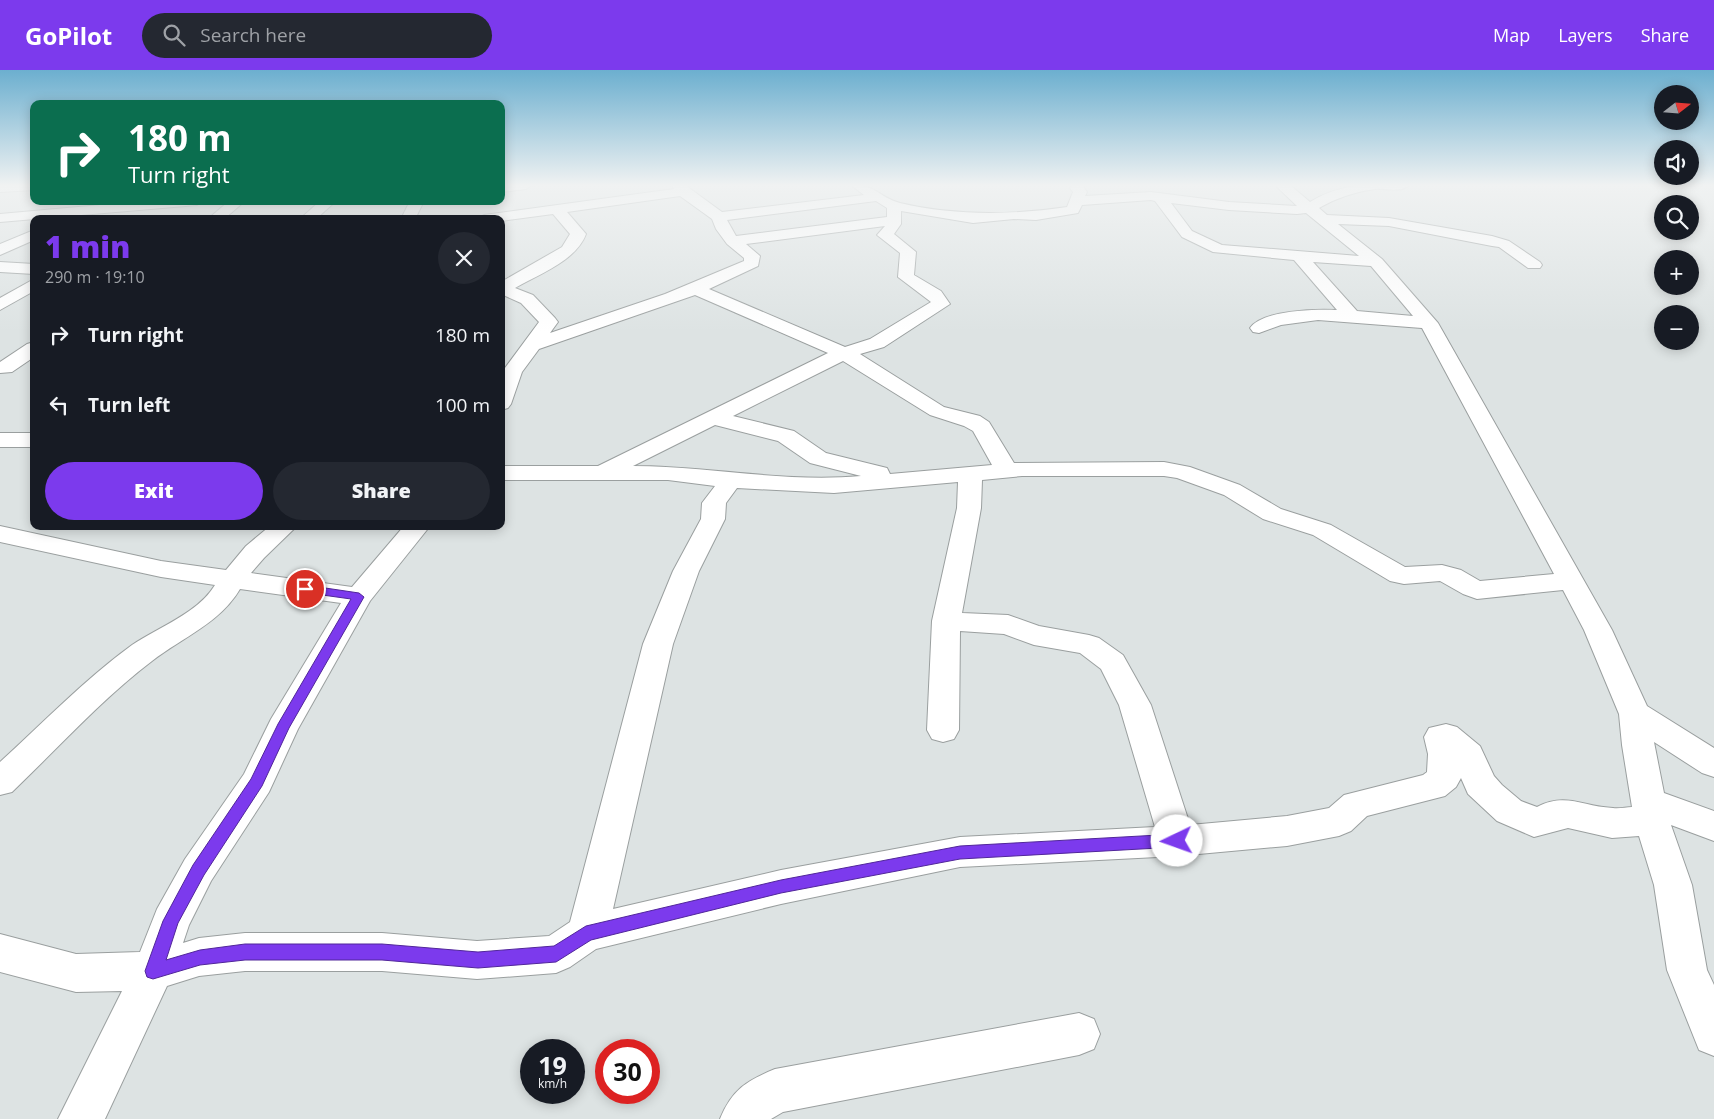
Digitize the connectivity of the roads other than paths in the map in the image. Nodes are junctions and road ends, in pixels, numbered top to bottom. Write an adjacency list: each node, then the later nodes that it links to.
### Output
1 (578, 234): 17 (street)
2 (727, 234): 9 (street)
3 (781, 234): 9 (street)
4 (885, 234): 26 (street)
5 (1186, 234): 11 (street)
6 (1342, 234): 12 (street)
7 (1457, 234): 13 (street)
8 (30, 236): 10 (street)
9 (732, 241): 19 (street)
10 (0, 250)
11 (1299, 256): 12 (street); 21 (street)
12 (1376, 262): 22 (street)
13 (1534, 265)
14 (0, 267): 15 (street)
15 (30, 269)
16 (30, 286): 20 (street)
17 (505, 286)
18 (505, 289): 24 (street)
19 (696, 289): 24 (street); 26 (street)
20 (0, 305)
21 (1352, 316): 22 (street); 23 (street)
22 (1429, 323): 42 (street)
23 (1259, 328)
24 (532, 346): 28 (street)
25 (30, 351): 27 (street)
26 (844, 354): 29 (street); 32 (street)
27 (5, 368)
28 (507, 372)
29 (714, 418): 33 (street); 36 (street)
30 (0, 440): 31 (street)
31 (30, 440)
32 (1007, 470): 35 (street); 42 (street)
33 (603, 472): 34 (street); 37 (street)
34 (505, 473)
35 (970, 473): 36 (street); 44 (street)
36 (844, 475): 37 (street)
37 (723, 492): 52 (street)
38 (280, 530): 41 (street)
39 (415, 530): 43 (street)
40 (0, 534): 41 (street)
41 (233, 578): 43 (street); 48 (street)
42 (1572, 580): 45 (street)
43 (359, 597): 54 (street)
44 (946, 622): 46 (street); 51 (street)
45 (1635, 714): 47 (street); 49 (street)
46 (943, 730)
47 (1714, 764)
48 (0, 782)
49 (1650, 811): 50 (street); 51 (street); 56 (street)
50 (1714, 826)
51 (1177, 841): 52 (street)
52 (586, 933): 54 (street)
53 (0, 953): 54 (street)
54 (153, 971): 57 (street)
55 (1079, 1034): 58 (street)
56 (1714, 1035)
57 (81, 1119)
58 (743, 1119)

